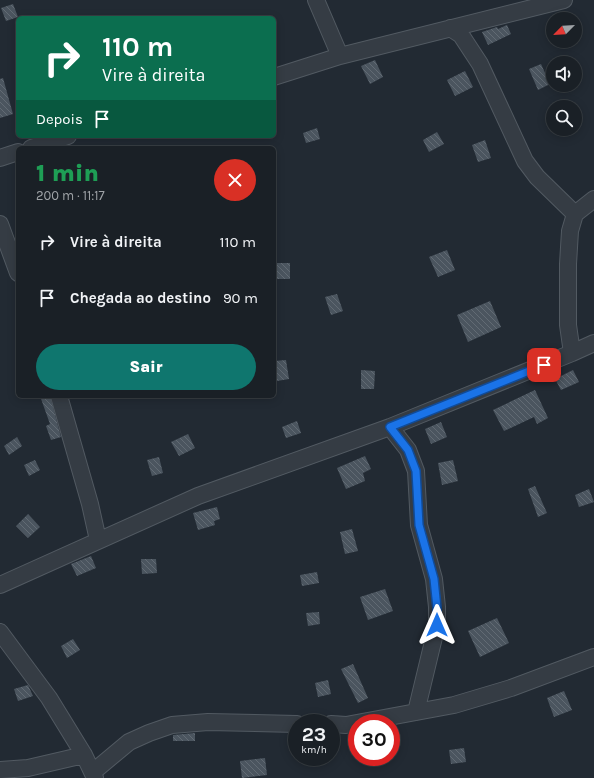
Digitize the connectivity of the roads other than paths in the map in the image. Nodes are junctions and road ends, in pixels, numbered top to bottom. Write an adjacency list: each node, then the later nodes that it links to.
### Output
1 (316, 0): 4 (street)
2 (564, 0): 3 (street)
3 (450, 28): 4 (street); 11 (street)
4 (340, 56): 5 (street)
5 (276, 76)
6 (62, 138): 7 (street)
7 (37, 146)
8 (16, 153): 9 (street)
9 (0, 158)
10 (594, 199): 11 (street)
11 (575, 214): 15 (street)
12 (0, 224): 13 (street)
13 (16, 268)
14 (594, 343): 15 (street)
15 (572, 353): 17 (street)
16 (61, 398): 18 (street)
17 (390, 427): 18 (street); 22 (street)
18 (98, 540): 19 (street)
19 (0, 585)
20 (0, 632): 25 (street)
21 (594, 657): 22 (street)
22 (416, 712): 24 (street)
23 (288, 724): 27 (street)
24 (340, 724)
25 (84, 755): 26 (street); 27 (street)
26 (0, 770)
27 (94, 775)

